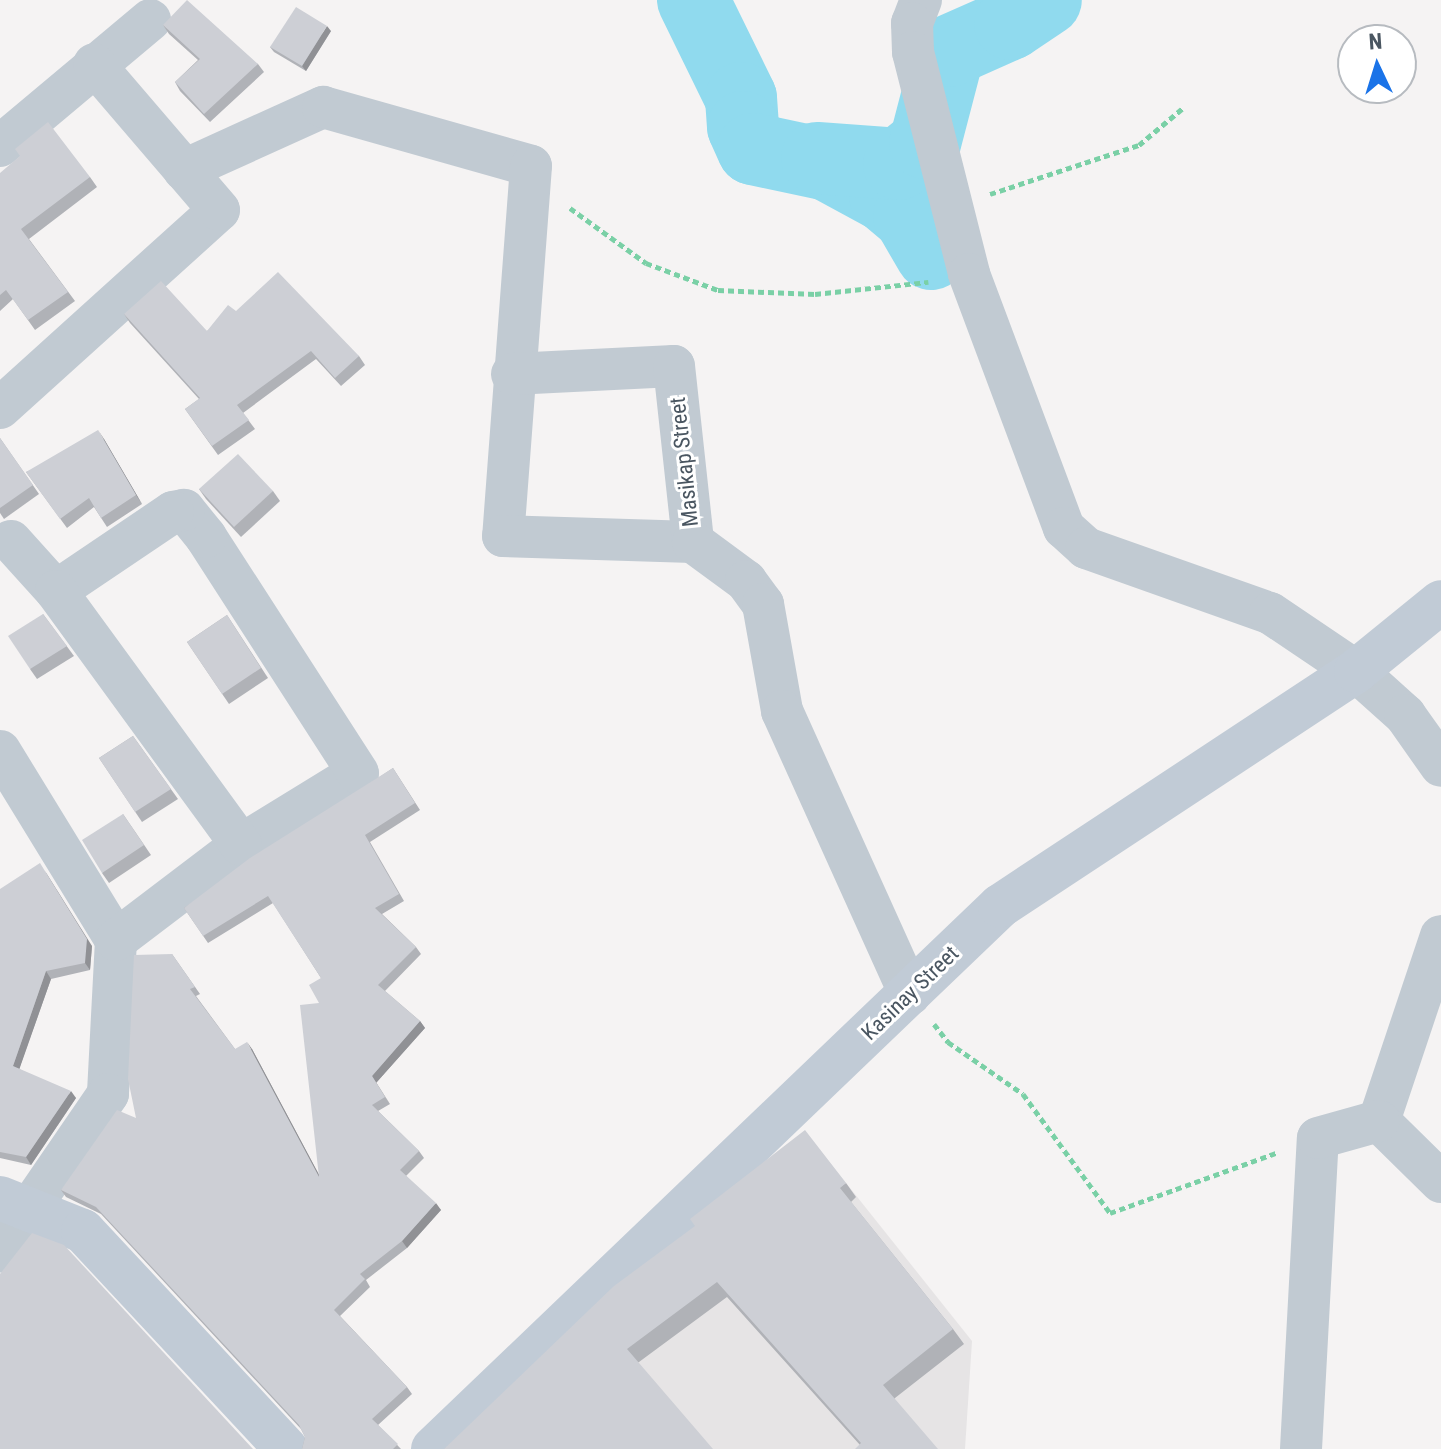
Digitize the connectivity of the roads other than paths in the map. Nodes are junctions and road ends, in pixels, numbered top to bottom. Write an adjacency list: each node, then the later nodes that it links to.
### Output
1 (921, 0): 12 (street)
2 (150, 20): 3 (street)
3 (94, 64): 4 (street); 5 (street)
4 (5, 131)
5 (184, 170): 6 (street); 7 (street)
6 (512, 374): 9 (street, Masikap Street); 9 (street)
7 (0, 408)
8 (11, 541): 10 (street)
9 (693, 542): 18 (street, Masikap Street)
10 (56, 591): 15 (street); 15 (street)
11 (1441, 602): 12 (street, Kasinay Street)
12 (1356, 671): 14 (street); 18 (street, Kasinay Street)
13 (0, 751): 17 (street)
14 (1441, 766)
15 (241, 845): 17 (street)
16 (1441, 936): 19 (street)
17 (116, 940): 21 (street)
18 (910, 994): 24 (street, Kasinay Street)
19 (1379, 1121): 20 (street); 25 (street)
20 (1441, 1182)
21 (16, 1203): 22 (street); 23 (street)
22 (0, 1252)
23 (286, 1449)
24 (433, 1449)
25 (1301, 1449)

